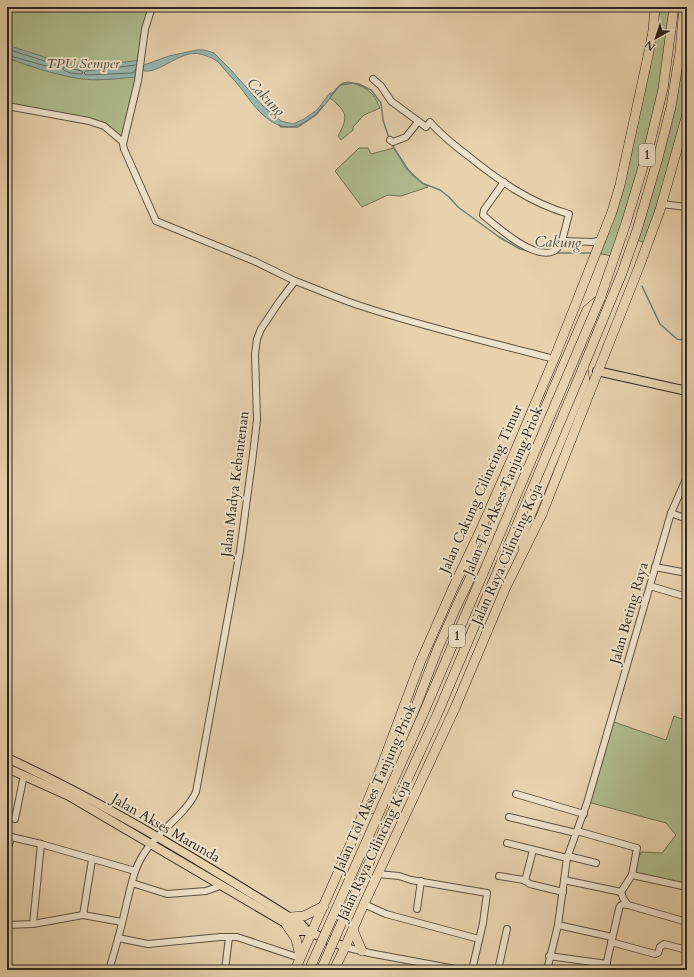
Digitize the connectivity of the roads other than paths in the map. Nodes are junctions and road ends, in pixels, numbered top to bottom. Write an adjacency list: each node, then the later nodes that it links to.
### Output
1 (152, 7): 10 (street)
2 (655, 7): 15 (highway, Jalan Cakung Cilincing Timur)
3 (674, 7): 17 (highway, Jalan Tol Akses Tanjung Priok / 1)
4 (684, 7): 19 (highway, Jalan Tol Akses Tanjung Priok / 1)
5 (374, 80): 8 (street)
6 (7, 106): 10 (street)
7 (687, 114): 12 (highway, Jalan Raya Cilincing Koja)
8 (418, 122): 9 (street); 11 (street)
9 (390, 140)
10 (123, 142): 16 (street)
11 (504, 182): 14 (street); 14 (street)
12 (661, 204): 13 (street); 20 (highway, Jalan Raya Cilincing Koja)
13 (687, 207)
14 (562, 241): 15 (street)
15 (601, 242): 18 (highway, Jalan Cakung Cilincing Timur)
16 (296, 281): 18 (street); 40 (street, Jalan Madya Kebantenan)
17 (600, 299): 37 (highway); 89 (highway, Jalan Tol Akses Tanjung Priok / 1, bridge)
18 (554, 359): 37 (highway, Jalan Cakung Cilincing Timur)
19 (583, 368): 25 (highway); 90 (highway, Jalan Tol Akses Tanjung Priok / 1, bridge)
20 (597, 372): 21 (main road); 25 (highway, Jalan Raya Cilincing Koja)
21 (687, 391)
22 (687, 478): 23 (street, Jalan Beting Raya)
23 (671, 513): 24 (street); 26 (street, Jalan Beting Raya)
24 (687, 519)
25 (524, 550): 50 (highway, Jalan Raya Cilincing Koja)
26 (654, 567): 27 (street); 28 (street, Jalan Beting Raya)
27 (687, 573)
28 (650, 586): 29 (street); 34 (street, Jalan Beting Raya)
29 (687, 597)
30 (7, 758): 40 (main road, Jalan Akses Marunda)
31 (7, 768): 32 (main road, Jalan Akses Marunda)
32 (24, 775): 36 (street); 43 (main road, Jalan Akses Marunda)
33 (516, 794): 34 (street)
34 (584, 814): 38 (street, Jalan Beting Raya)
35 (509, 817): 38 (street)
36 (16, 820)
37 (359, 825): 61 (highway, Jalan Cakung Cilincing Timur)
38 (577, 832): 46 (street, Jalan Beting Raya); 51 (street)
39 (9, 837): 42 (street); 45 (street)
40 (157, 838): 43 (street, Jalan Madya Kebantenan); 67 (main road, Jalan Akses Marunda)
41 (507, 843): 44 (street)
42 (41, 844): 47 (street); 70 (street)
43 (150, 845): 49 (street, Jalan Madya Kebantenan); 57 (main road, Jalan Akses Marunda)
44 (533, 850): 46 (street); 55 (street)
45 (7, 852)
46 (568, 857): 48 (street); 53 (street, Jalan Beting Raya)
47 (92, 860): 49 (street); 65 (street)
48 (596, 863)
49 (135, 872): 56 (street, Jalan Madya Kebantenan)
50 (378, 874): 54 (street); 62 (highway, Jalan Raya Cilincing Koja)
51 (632, 875): 58 (street); 60 (street)
52 (499, 876): 55 (street)
53 (564, 880): 59 (street, Jalan Beting Raya); 60 (street)
54 (421, 881): 64 (street); 78 (street)
55 (525, 881): 59 (street)
56 (132, 883): 57 (street); 68 (street, Jalan Madya Kebantenan)
57 (220, 886): 67 (main road, Jalan Akses Marunda)
58 (687, 888)
59 (563, 892): 72 (street, Jalan Beting Raya)
60 (621, 892): 63 (street)
61 (325, 903): 66 (highway); 67 (highway); 74 (highway, Jalan Cakung Cilincing Timur)
62 (364, 904): 66 (highway, Jalan Raya Cilincing Koja); 78 (street)
63 (628, 905): 69 (street); 79 (street)
64 (417, 909)
65 (83, 915): 68 (street); 70 (street)
66 (358, 917): 75 (highway, Jalan Raya Cilincing Koja)
67 (288, 921): 74 (main road, Jalan Akses Marunda); 84 (highway)
68 (122, 922): 77 (street, Jalan Madya Kebantenan)
69 (687, 922)
70 (33, 924): 71 (street)
71 (7, 925)
72 (558, 925): 79 (street); 83 (street, Jalan Beting Raya)
73 (507, 929): 94 (street)
74 (309, 931): 80 (main road, Jalan Akses Marunda); 84 (highway, Jalan Cakung Cilincing Timur)
75 (351, 934): 80 (highway); 82 (highway)
76 (229, 937): 77 (street); 84 (street); 87 (street)
77 (118, 938): 86 (street, Jalan Madya Kebantenan)
78 (479, 939): 93 (street)
79 (612, 940): 81 (street); 85 (street)
80 (341, 946): 82 (street); 91 (highway)
81 (687, 950)
82 (362, 951): 92 (street)
83 (549, 956): 85 (street); 95 (street, Jalan Beting Raya)
84 (300, 957): 88 (highway, Jalan Cakung Cilincing Timur)
85 (606, 967)
86 (109, 970)
87 (225, 970)
88 (295, 970)
89 (309, 970)
90 (321, 970)
91 (334, 970)
92 (461, 970)
93 (472, 970)
94 (498, 970)
95 (547, 970)

